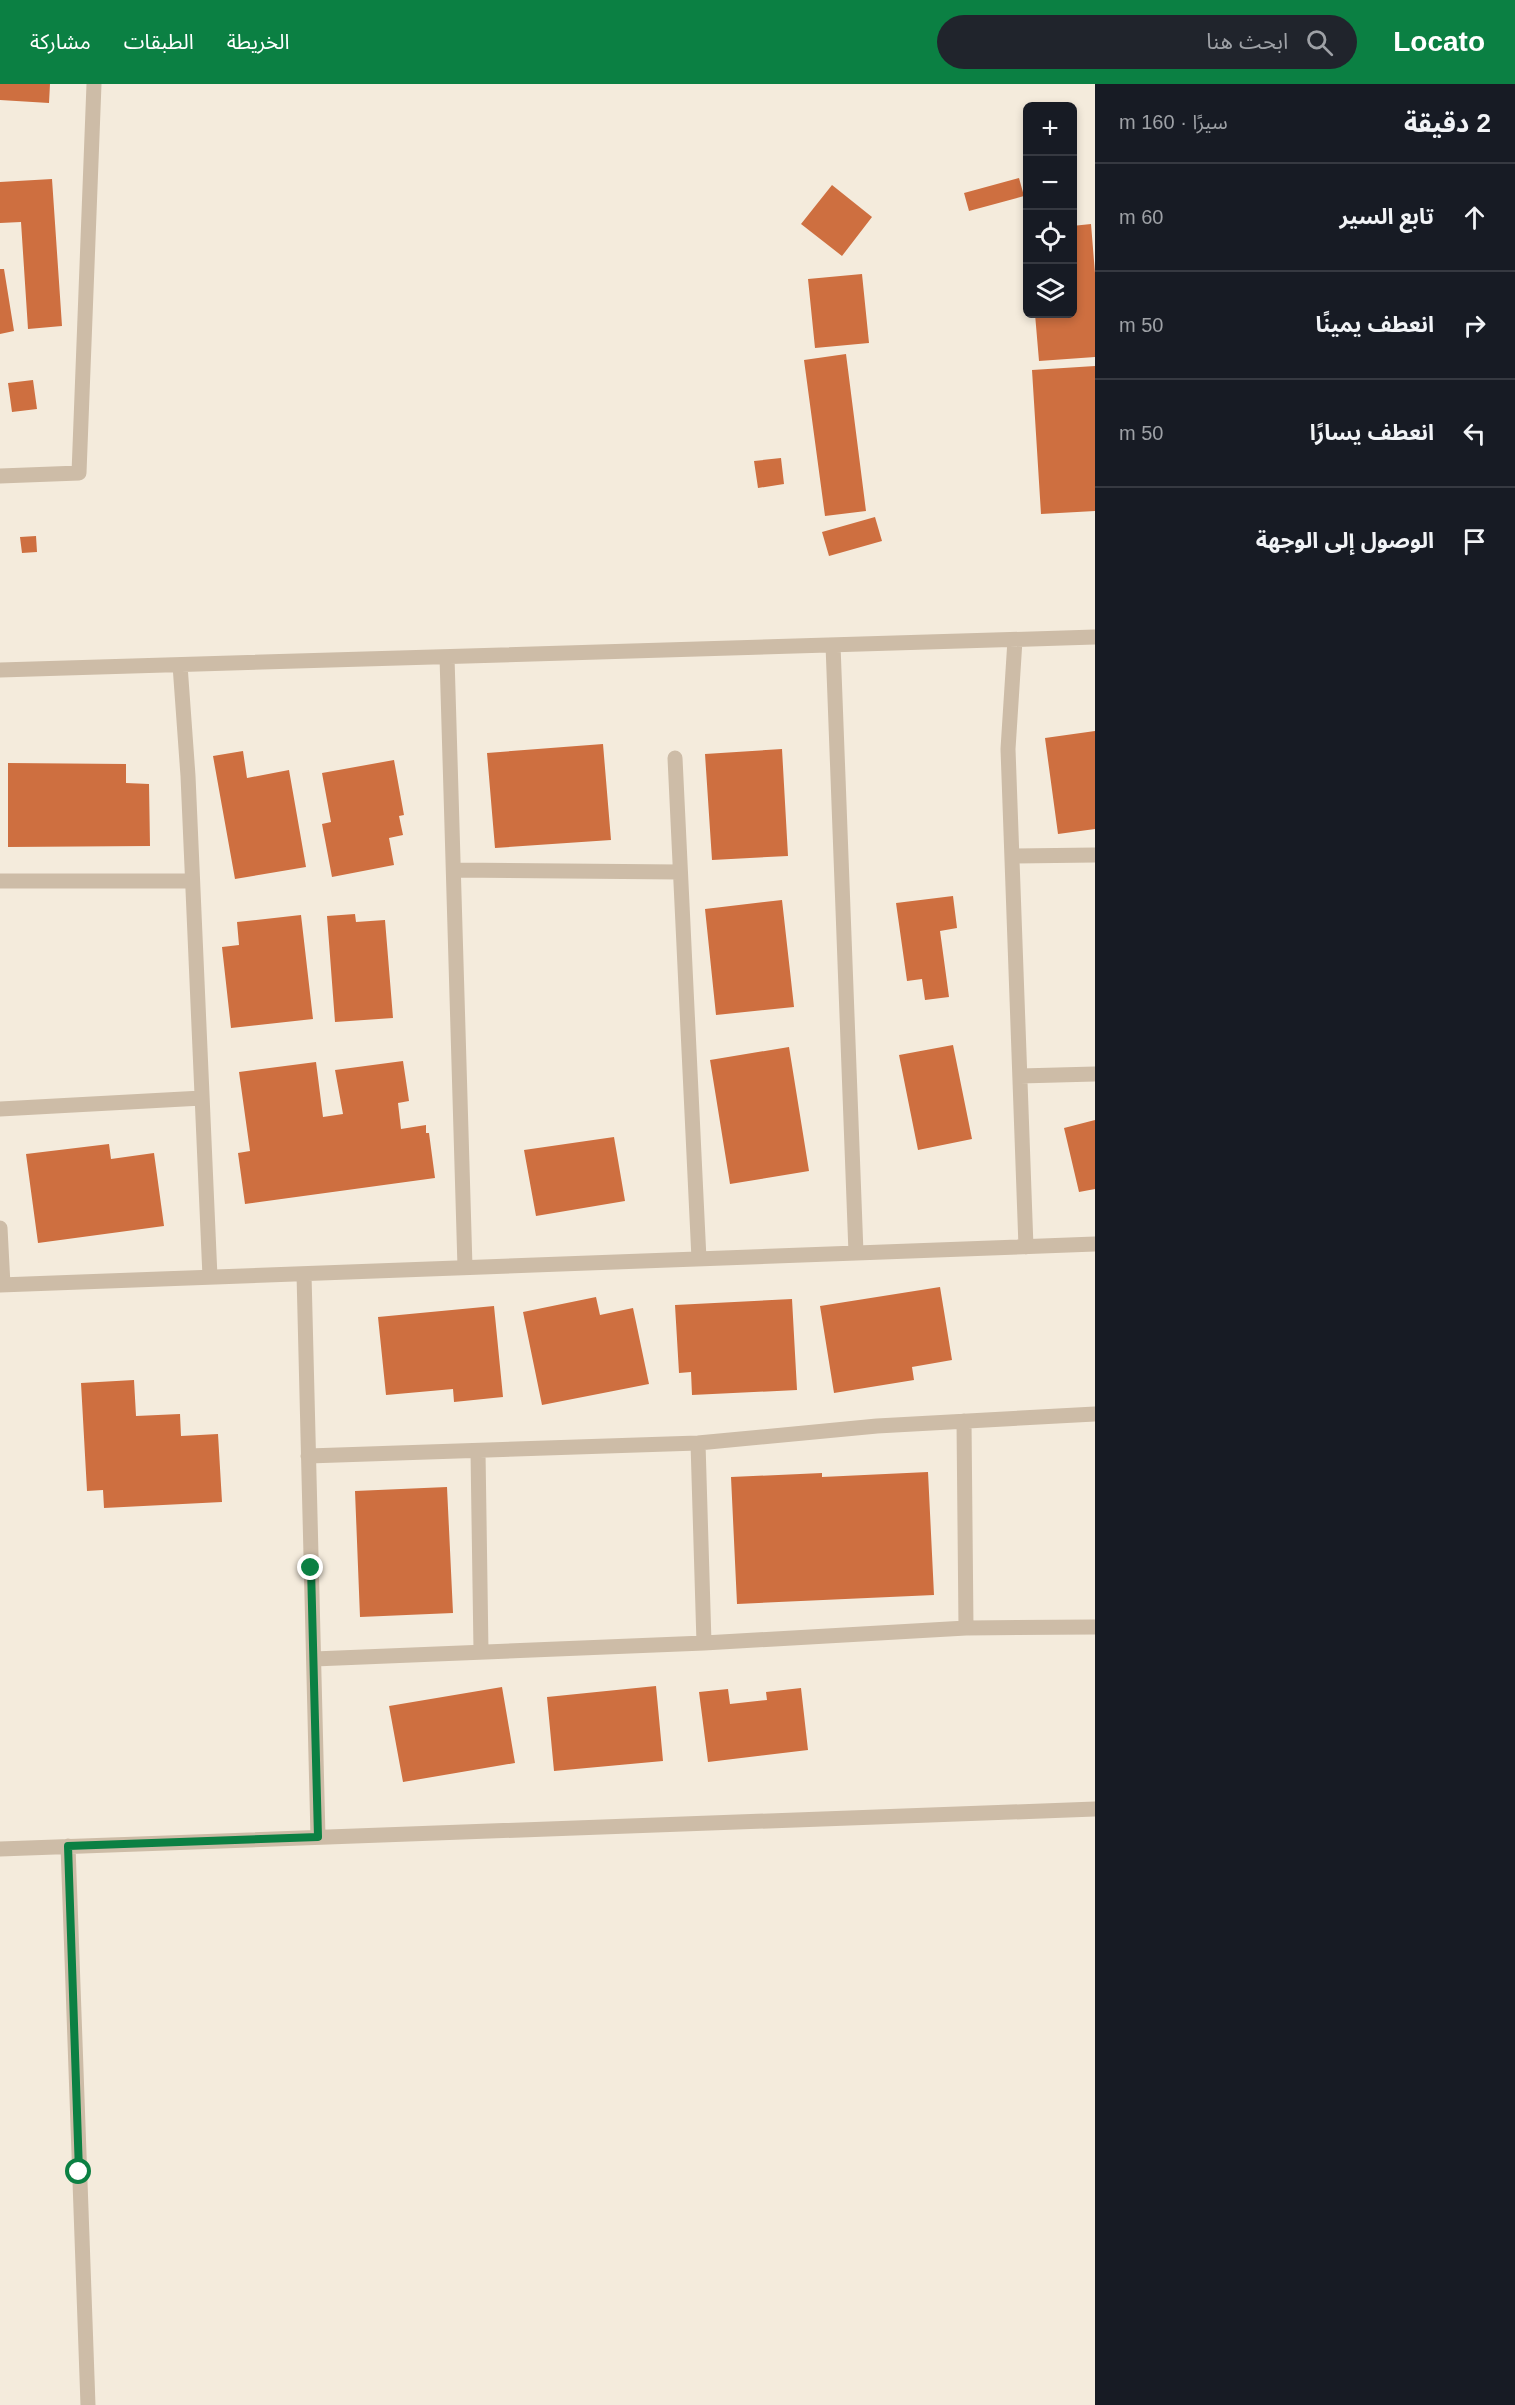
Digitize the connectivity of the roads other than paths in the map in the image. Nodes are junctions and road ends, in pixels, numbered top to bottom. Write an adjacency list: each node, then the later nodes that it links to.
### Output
1 (94, 84): 2 (street)
2 (0, 476)
3 (1095, 637): 4 (street)
4 (1015, 640): 5 (street); 11 (street)
5 (833, 645): 6 (street); 23 (street)
6 (447, 657): 7 (street); 12 (street)
7 (180, 665): 8 (street); 15 (street)
8 (0, 670)
9 (675, 758): 13 (street)
10 (1095, 855): 11 (street)
11 (1012, 856): 17 (street)
12 (454, 870): 13 (street); 25 (street)
13 (680, 872): 24 (street)
14 (0, 881): 15 (street)
15 (192, 881): 18 (street)
16 (1095, 1074): 17 (street)
17 (1020, 1076): 22 (street)
18 (202, 1098): 19 (street); 27 (street)
19 (0, 1109)
20 (0, 1228): 28 (street)
21 (1095, 1244): 22 (street)
22 (1026, 1247): 23 (street)
23 (856, 1253): 24 (street)
24 (699, 1259): 25 (street)
25 (465, 1267): 26 (street)
26 (304, 1274): 27 (street); 33 (street)
27 (210, 1277): 28 (street)
28 (1, 1285)
29 (1095, 1414): 30 (street)
30 (964, 1421): 31 (street); 35 (street)
31 (698, 1443): 32 (street); 36 (street)
32 (478, 1450): 33 (street); 37 (street)
33 (308, 1456): 38 (street)
34 (1095, 1627): 35 (street)
35 (966, 1628): 36 (street)
36 (704, 1642): 37 (street)
37 (481, 1651): 38 (street)
38 (314, 1659): 40 (street)
39 (1095, 1809): 40 (street)
40 (318, 1837): 41 (street)
41 (68, 1846): 42 (street); 43 (street)
42 (0, 1849)
43 (88, 2405)

